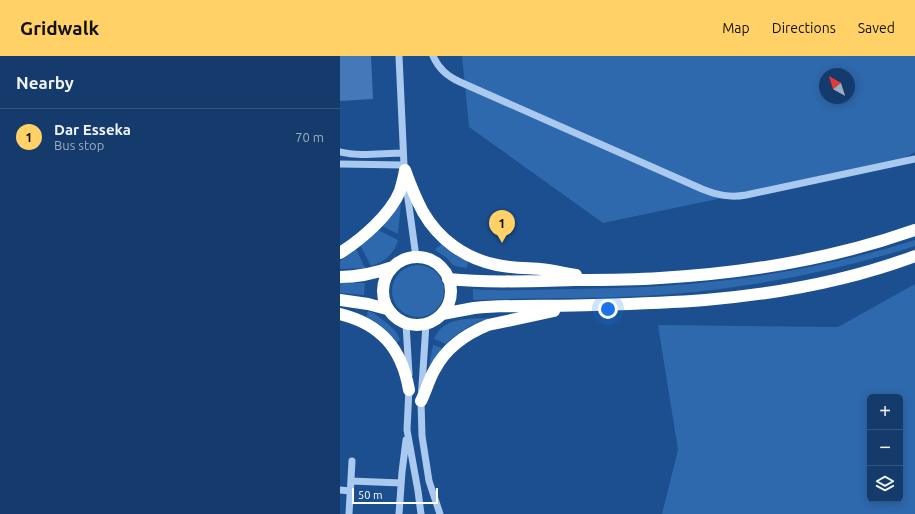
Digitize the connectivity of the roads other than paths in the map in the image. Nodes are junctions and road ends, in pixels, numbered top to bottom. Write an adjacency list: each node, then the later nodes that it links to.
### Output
1 (399, 56): 4 (street)
2 (433, 56): 5 (street)
3 (340, 152): 4 (street)
4 (403, 153): 7 (street)
5 (915, 159)
6 (340, 164): 7 (street)
7 (404, 167): 9 (highway); 11 (street); 15 (highway)
8 (915, 230): 15 (highway)
9 (340, 253)
10 (915, 256): 17 (highway)
11 (416, 257): 12 (highway); 14 (highway)
12 (393, 267): 13 (highway); 18 (highway)
13 (340, 277)
14 (448, 279): 15 (highway); 20 (highway)
15 (595, 280)
16 (340, 300): 18 (highway)
17 (584, 305): 20 (highway); 24 (highway)
18 (387, 309): 21 (highway)
19 (340, 314): 23 (highway)
20 (442, 314): 22 (highway)
21 (406, 324): 22 (highway); 23 (street)
22 (426, 324): 24 (street)
23 (409, 390): 25 (street)
24 (422, 401): 34 (street)
25 (407, 430): 28 (street); 33 (street)
26 (352, 461): 27 (street)
27 (351, 481): 28 (street); 30 (street)
28 (401, 483): 32 (street)
29 (340, 490): 30 (street)
30 (350, 491): 31 (street)
31 (349, 514)
32 (399, 514)
33 (420, 514)
34 (440, 514)

